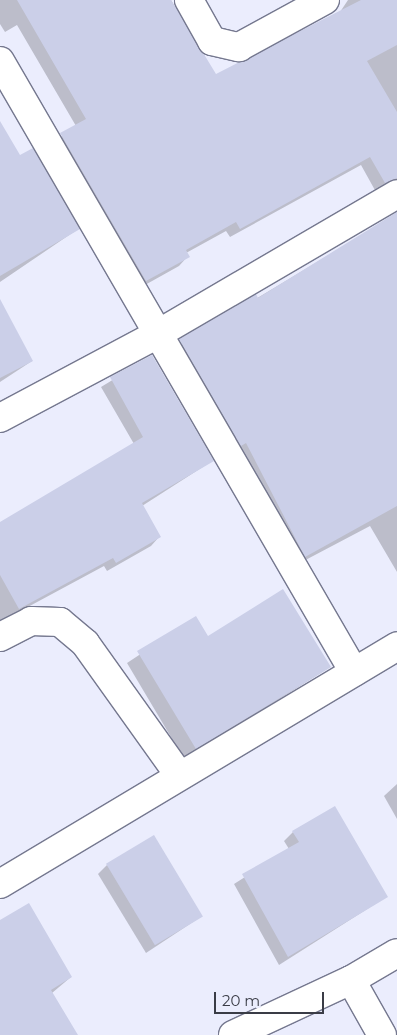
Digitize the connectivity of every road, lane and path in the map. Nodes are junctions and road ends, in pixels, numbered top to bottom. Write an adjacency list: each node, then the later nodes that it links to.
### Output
1 (190, 0): 2 (street)
2 (325, 0)
3 (0, 61): 5 (street)
4 (397, 194): 5 (street)
5 (156, 334): 6 (street); 9 (street)
6 (0, 418)
7 (0, 637): 10 (street)
8 (397, 646): 9 (street)
9 (354, 672): 10 (street)
10 (180, 776): 11 (street)
11 (0, 884)
12 (397, 953): 13 (street)
13 (351, 980): 15 (street); 16 (street)
14 (397, 1031): 17 (street)
15 (233, 1035)
16 (382, 1035)
17 (389, 1035)

